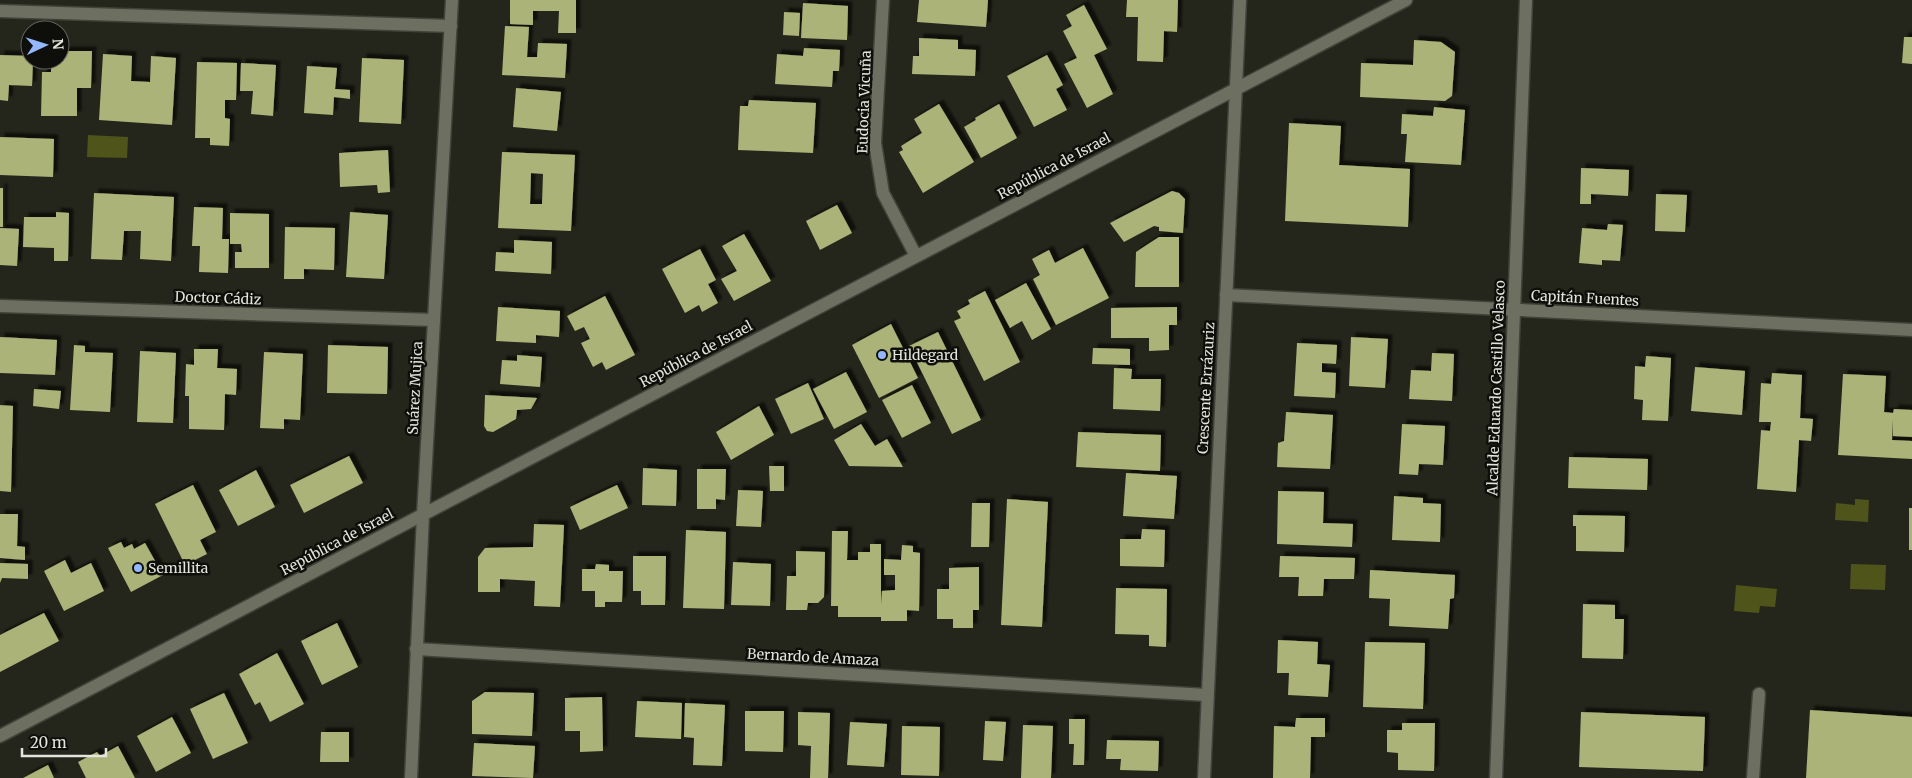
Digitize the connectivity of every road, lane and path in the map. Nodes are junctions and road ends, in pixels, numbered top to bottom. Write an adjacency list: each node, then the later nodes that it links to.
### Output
1 (452, 0): 7 (street, Suárez Mujica)
2 (883, 0): 9 (street, Eudocia Vicuña)
3 (1240, 0): 8 (street, Crescente Errázuriz)
4 (1406, 0): 8 (street, República de Israel)
5 (1526, 0): 12 (street, Alcalde Eduardo Castillo Velasco)
6 (0, 11): 7 (street)
7 (451, 26): 13 (street, Suárez Mujica)
8 (1236, 88): 9 (street, República de Israel); 10 (street, Crescente Errázuriz)
9 (916, 256): 15 (street, República de Israel)
10 (1226, 295): 12 (street, Capitán Fuentes); 18 (street, Crescente Errázuriz)
11 (0, 306): 13 (street, Doctor Cádiz)
12 (1514, 310): 14 (street, Capitán Fuentes); 22 (street, Alcalde Eduardo Castillo Velasco)
13 (434, 320): 15 (street, Suárez Mujica)
14 (1912, 330)
15 (423, 515): 16 (street, Suárez Mujica); 19 (street, República de Israel)
16 (416, 649): 18 (street, Bernardo de Amaza); 20 (street, Suárez Mujica)
17 (1758, 694): 23 (street)
18 (1207, 695): 21 (street, Crescente Errázuriz)
19 (0, 736)
20 (411, 778)
21 (1204, 778)
22 (1496, 778)
23 (1753, 778)

